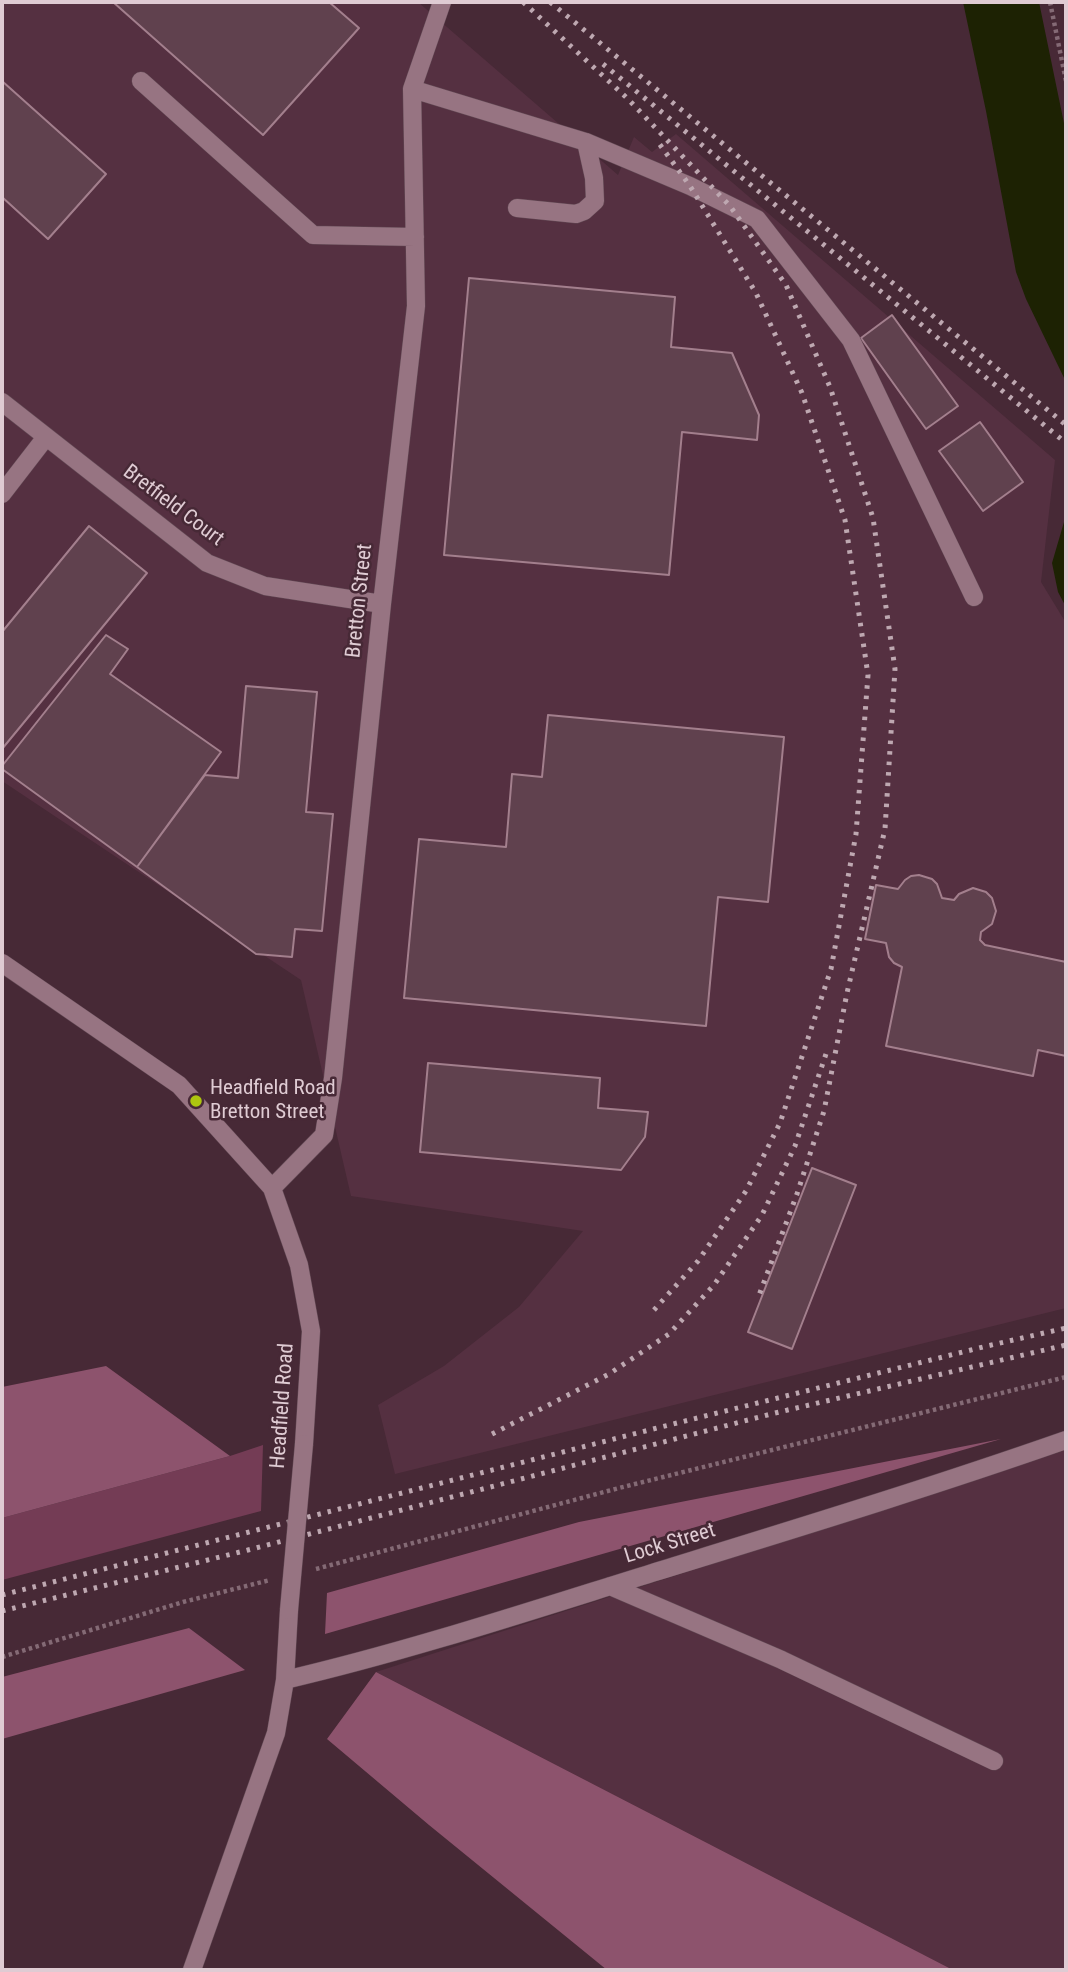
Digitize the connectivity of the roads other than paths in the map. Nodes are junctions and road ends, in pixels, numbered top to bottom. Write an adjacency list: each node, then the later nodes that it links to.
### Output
1 (442, 2): 3 (street, Bretton Street)
2 (141, 81): 6 (street)
3 (412, 89): 4 (street); 6 (street, Bretton Street)
4 (586, 142): 5 (street); 10 (street)
5 (517, 208)
6 (415, 237): 11 (street, Bretton Street)
7 (2, 402): 8 (street, Bretfield Court)
8 (46, 437): 9 (street); 11 (street, Bretfield Court)
9 (2, 494)
10 (974, 597)
11 (382, 604): 13 (street, Bretton Street)
12 (2, 963): 13 (street, Headfield Road)
13 (272, 1188): 16 (street, Headfield Road, bridge)
14 (1066, 1440): 15 (street, Lock Street)
15 (610, 1587): 16 (street, Lock Street); 17 (street)
16 (285, 1680): 18 (street, Headfield Road)
17 (994, 1761)
18 (192, 1970)

